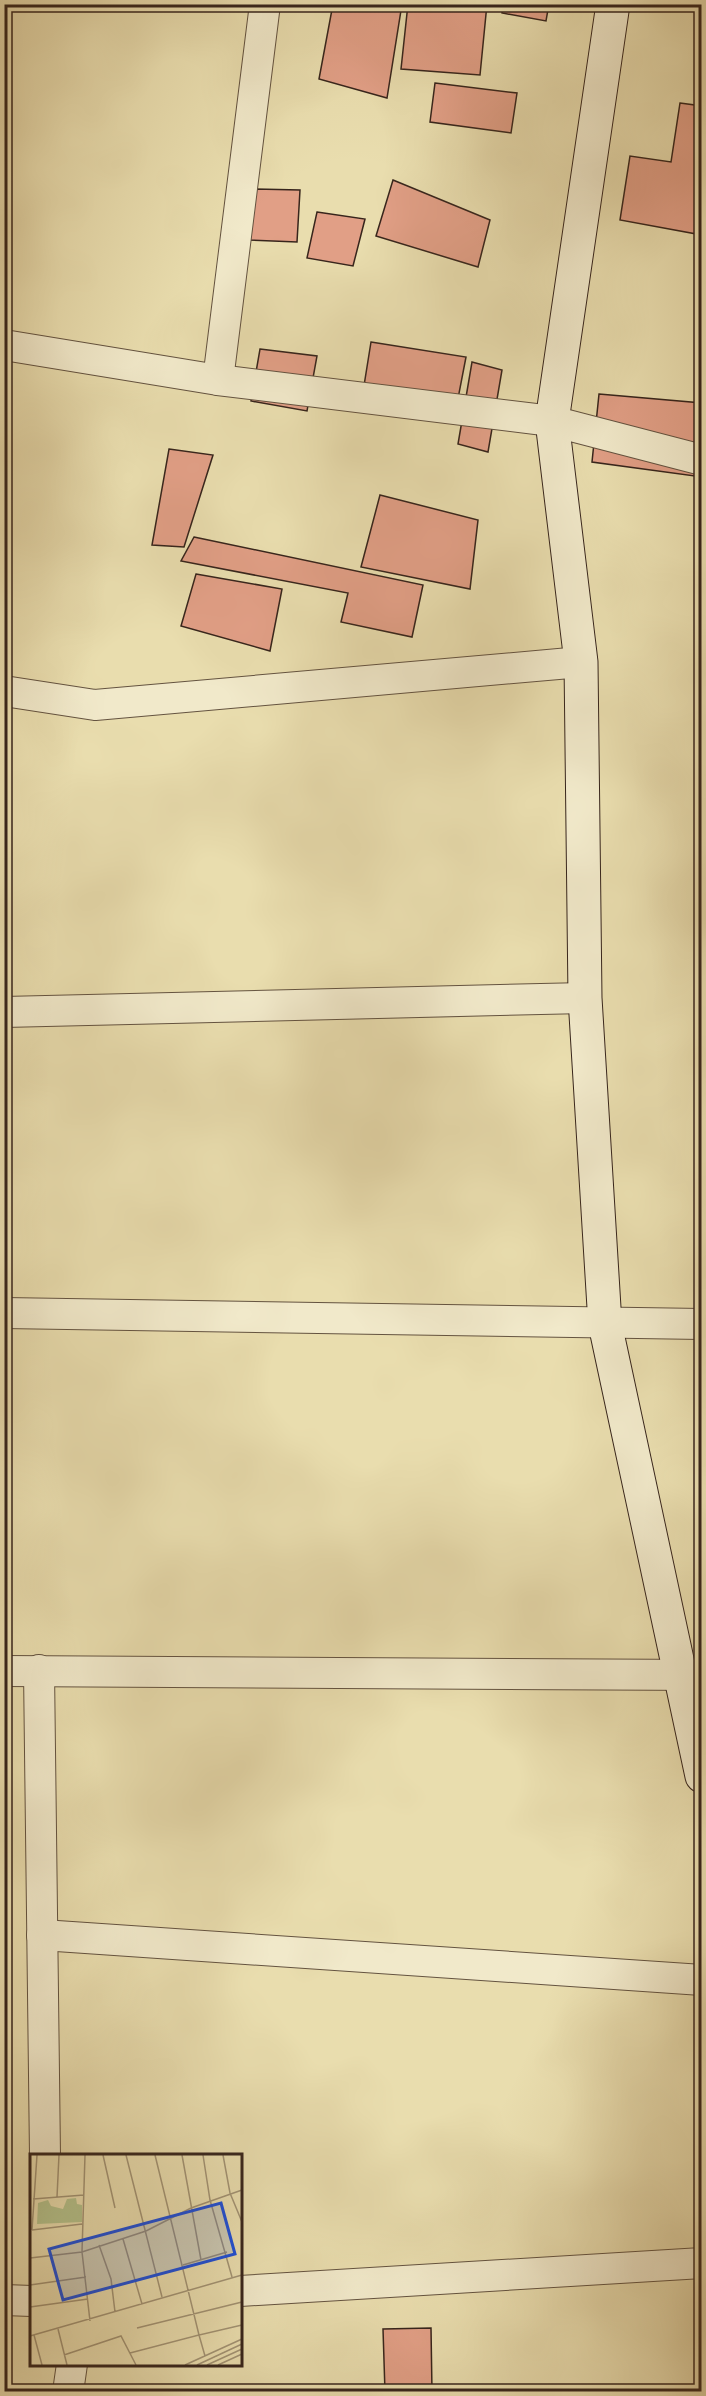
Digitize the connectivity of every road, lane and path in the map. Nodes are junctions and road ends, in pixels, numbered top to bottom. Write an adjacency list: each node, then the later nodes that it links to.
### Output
1 (265, 4): 4 (street)
2 (613, 4): 5 (street)
3 (4, 345): 4 (street)
4 (218, 380): 5 (street)
5 (552, 422): 6 (street); 7 (street)
6 (702, 460)
7 (581, 662): 8 (street); 9 (street)
8 (4, 691)
9 (585, 998): 10 (street); 12 (street)
10 (4, 1012)
11 (4, 1313): 12 (street)
12 (605, 1324): 13 (street); 16 (street)
13 (702, 1324)
14 (39, 1670): 15 (street); 16 (street); 18 (street)
15 (4, 1671)
16 (690, 1675): 17 (street)
17 (702, 1776)
18 (42, 1935): 19 (street); 20 (street)
19 (702, 1980)
20 (45, 2154)
21 (702, 2263): 22 (street)
22 (242, 2291)
23 (4, 2300): 24 (street)
24 (30, 2301)
25 (72, 2366): 26 (street)
26 (69, 2391)

